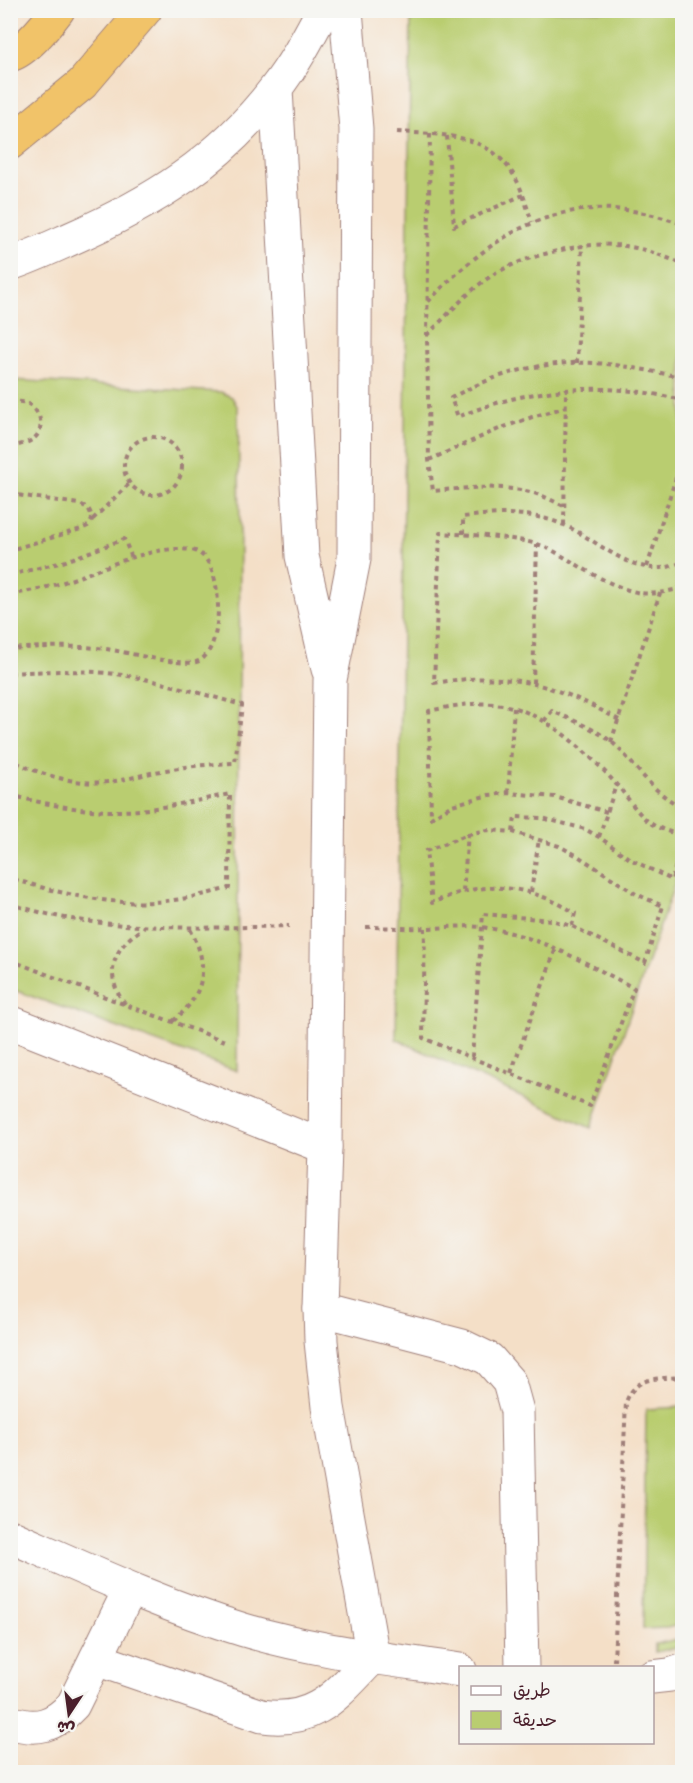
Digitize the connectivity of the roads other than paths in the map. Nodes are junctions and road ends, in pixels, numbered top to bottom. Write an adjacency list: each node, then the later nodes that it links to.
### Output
1 (58, 10): 5 (highway)
2 (146, 10): 7 (highway)
3 (323, 10): 6 (lane)
4 (346, 10): 9 (lane)
5 (10, 55)
6 (276, 89): 8 (lane); 9 (lane)
7 (10, 143)
8 (10, 264)
9 (330, 680): 11 (lane)
10 (10, 1022): 11 (lane)
11 (325, 1147): 12 (lane)
12 (320, 1309): 15 (lane); 17 (lane)
13 (10, 1536): 14 (lane)
14 (130, 1589): 15 (lane); 16 (lane)
15 (373, 1657): 16 (lane); 18 (lane)
16 (96, 1659): 21 (lane)
17 (522, 1666)
18 (459, 1670)
19 (682, 1671): 20 (lane)
20 (654, 1677)
21 (10, 1722)

